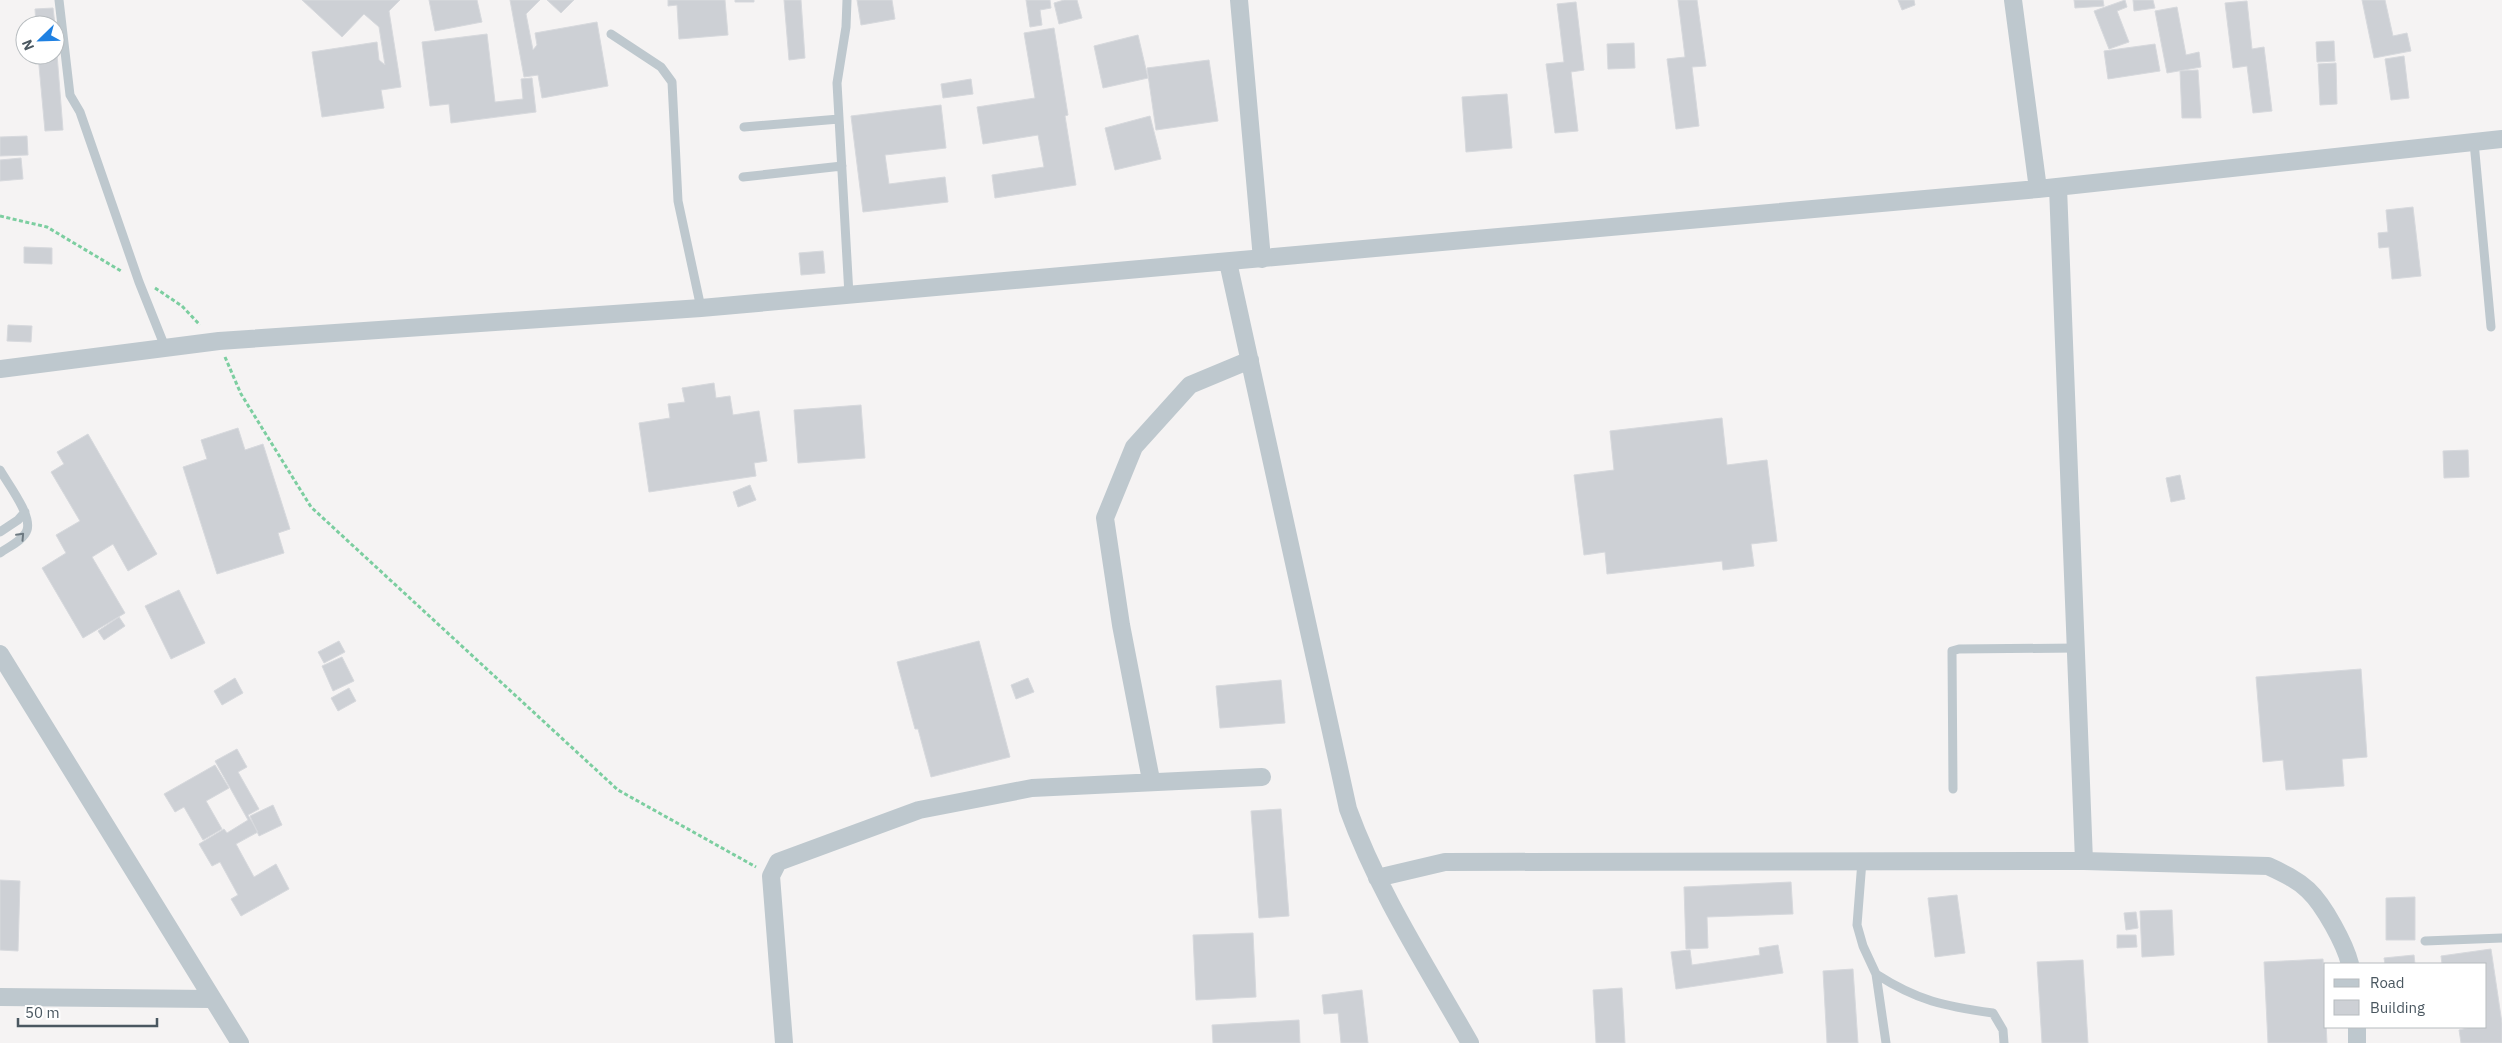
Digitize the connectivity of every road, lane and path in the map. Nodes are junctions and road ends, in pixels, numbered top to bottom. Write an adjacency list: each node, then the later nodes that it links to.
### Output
1 (59, 0): 17 (lane)
2 (847, 0): 6 (lane)
3 (1239, 0): 15 (street)
4 (2013, 0): 13 (street)
5 (611, 34): 19 (lane)
6 (839, 119): 7 (lane); 10 (lane)
7 (744, 127)
8 (2502, 139): 9 (street)
9 (2474, 142): 12 (street); 20 (lane)
10 (842, 166): 11 (lane); 18 (lane)
11 (743, 176)
12 (2058, 187): 13 (street); 29 (street)
13 (2038, 189): 15 (street)
14 (0, 216): 17 (path)
15 (1262, 259): 16 (street)
16 (1228, 262): 18 (street); 23 (street)
17 (139, 282): 21 (path); 22 (lane)
18 (849, 295): 19 (street)
19 (701, 308): 21 (street)
20 (2491, 327)
21 (219, 342): 22 (street); 36 (path)
22 (165, 347): 24 (street)
23 (1250, 360): 32 (street); 37 (street)
24 (0, 369)
25 (0, 470): 26 (lane)
26 (25, 512): 27 (lane); 28 (lane, one-way to 26)
27 (0, 532)
28 (0, 553)
29 (2076, 648): 33 (lane); 35 (street)
30 (0, 654): 43 (street)
31 (1262, 777): 32 (street)
32 (1151, 780): 36 (street)
33 (1952, 789)
34 (1862, 861): 35 (street); 37 (street); 41 (lane)
35 (2084, 861): 40 (street)
36 (771, 876): 46 (street)
37 (1377, 878): 47 (street)
38 (2502, 938): 39 (lane)
39 (2425, 941)
40 (2350, 963)
41 (1876, 974): 48 (lane); 49 (lane)
42 (0, 997): 43 (street)
43 (211, 999): 45 (street)
44 (2356, 1028): 50 (street)
45 (240, 1043)
46 (784, 1043)
47 (1470, 1043)
48 (1886, 1043)
49 (2004, 1043)
50 (2357, 1043)

